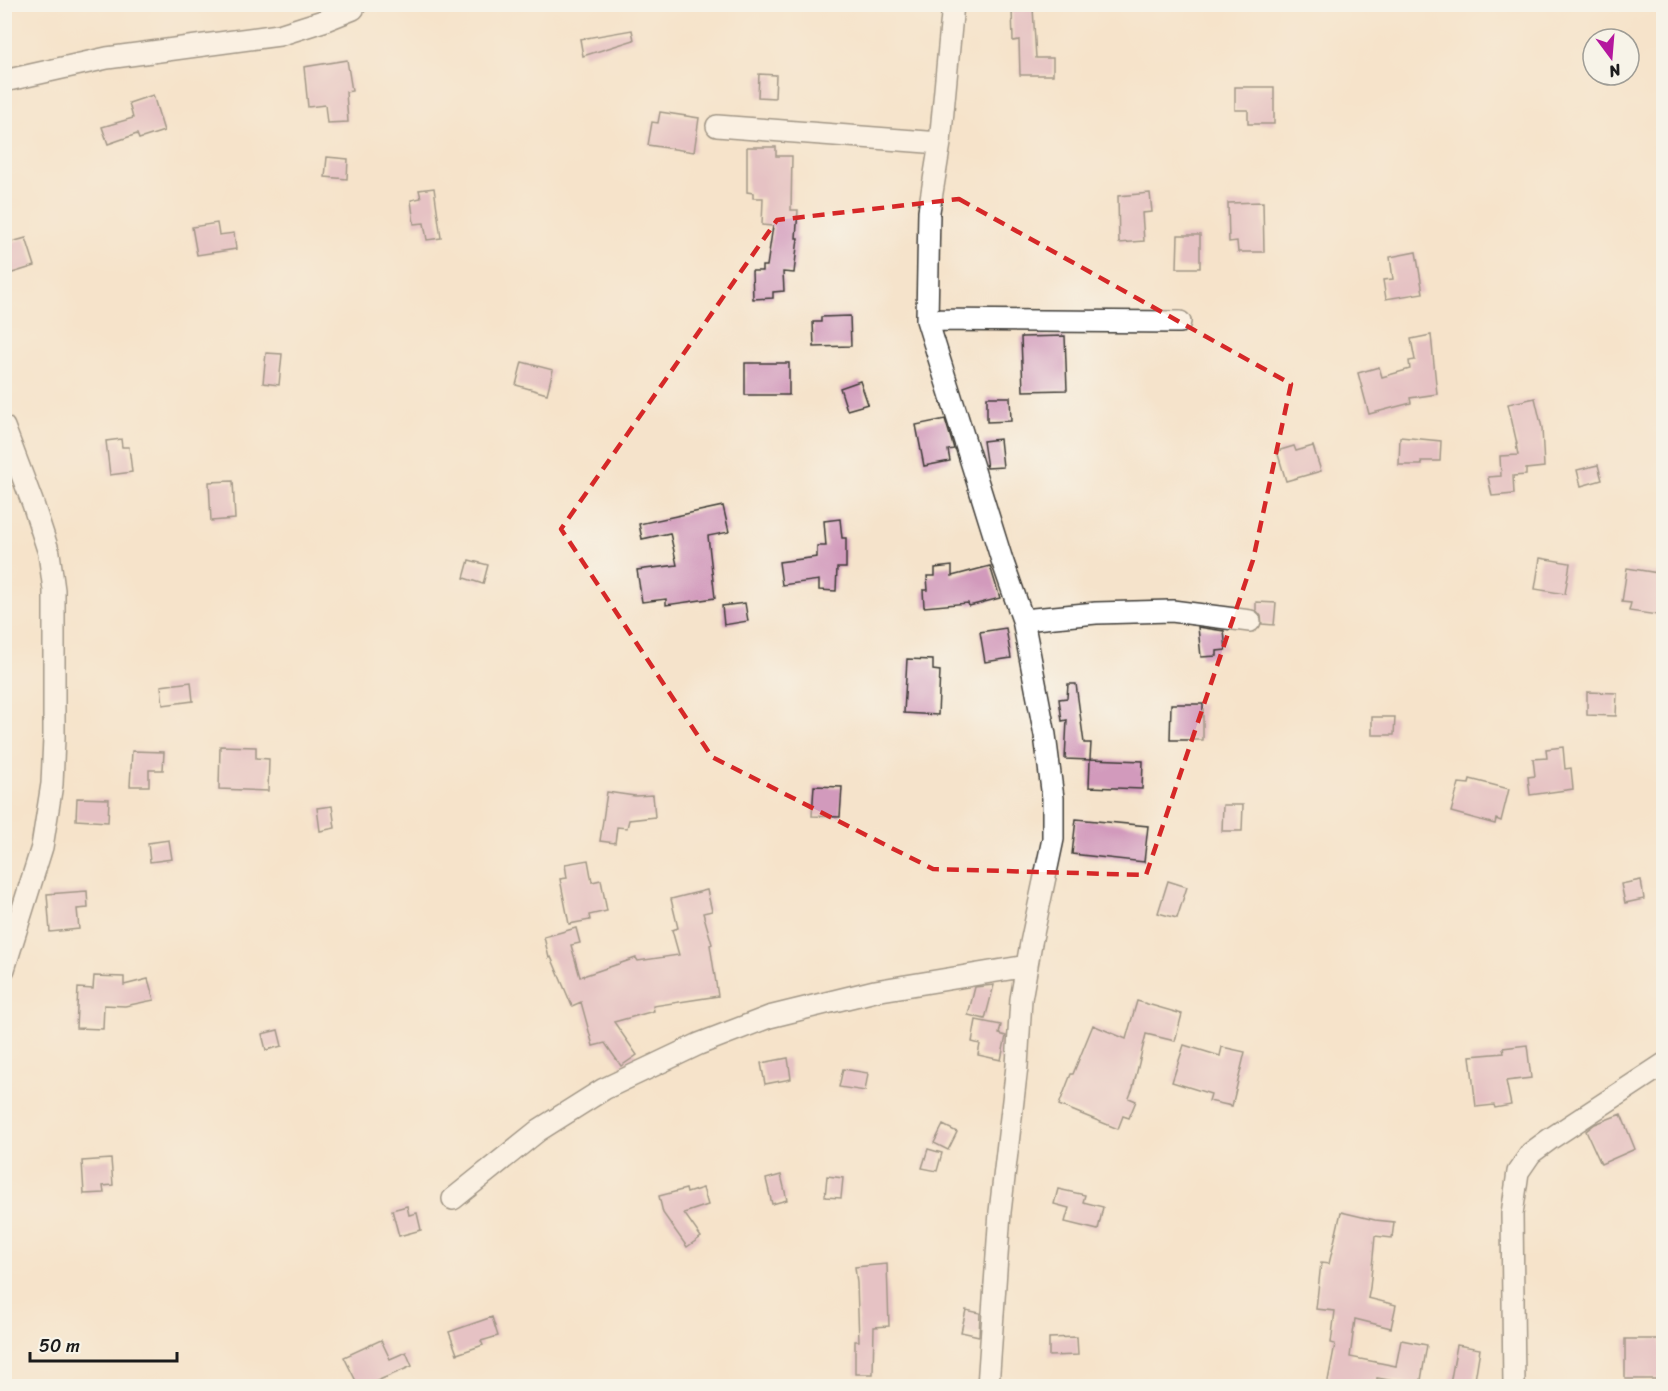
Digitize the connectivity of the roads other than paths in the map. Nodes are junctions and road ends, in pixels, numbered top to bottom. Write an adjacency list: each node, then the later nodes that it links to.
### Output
1 (356, 4): 3 (street)
2 (953, 4): 5 (street)
3 (4, 81)
4 (717, 126): 5 (street)
5 (940, 143): 6 (street)
6 (927, 320): 7 (street); 9 (street)
7 (1180, 322)
8 (4, 427): 12 (street)
9 (1023, 620): 10 (street); 11 (street)
10 (1250, 621)
11 (1027, 966): 14 (street); 15 (street)
12 (4, 969)
13 (1664, 1064): 16 (street)
14 (453, 1199)
15 (988, 1386)
16 (1514, 1386)

